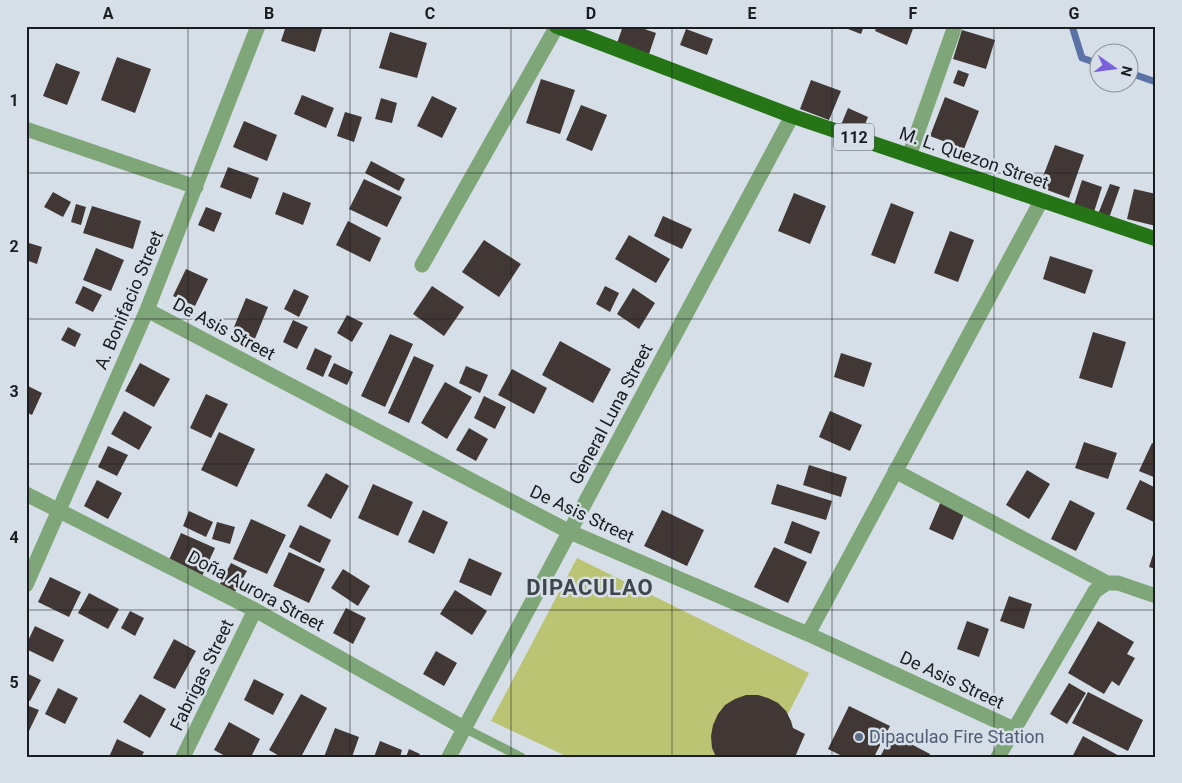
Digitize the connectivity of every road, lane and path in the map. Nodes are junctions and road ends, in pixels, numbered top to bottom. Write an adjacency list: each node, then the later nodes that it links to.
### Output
1 (258, 26): 7 (street, A. Bonifacio Street)
2 (556, 26): 4 (main road, M. L. Quezon Street / 112); 10 (street)
3 (955, 26): 6 (street)
4 (792, 116): 6 (main road, M. L. Quezon Street / 112); 15 (street, General Luna Street)
5 (26, 129): 7 (street)
6 (909, 156): 8 (main road, M. L. Quezon Street / 112)
7 (196, 187): 11 (street, A. Bonifacio Street)
8 (1041, 201): 9 (main road, M. L. Quezon Street / 112); 12 (street)
9 (1156, 239)
10 (422, 265)
11 (147, 310): 14 (street, A. Bonifacio Street); 15 (street, De Asis Street)
12 (895, 472): 16 (street); 20 (street)
13 (26, 494): 14 (street, Doña Aurora Street)
14 (59, 510): 17 (street, A. Bonifacio Street); 19 (street, Doña Aurora Street)
15 (570, 532): 20 (street, De Asis Street); 21 (street, General Luna Street)
16 (1107, 583): 18 (street); 22 (street)
17 (26, 585)
18 (1156, 596)
19 (255, 610): 21 (street, Doña Aurora Street); 23 (street, Fabrigas Street)
20 (808, 634): 22 (street, De Asis Street)
21 (464, 728): 24 (street, General Luna Street); 25 (lane)
22 (1014, 729): 26 (street)
23 (183, 757)
24 (448, 757)
25 (522, 757)
26 (998, 757)

